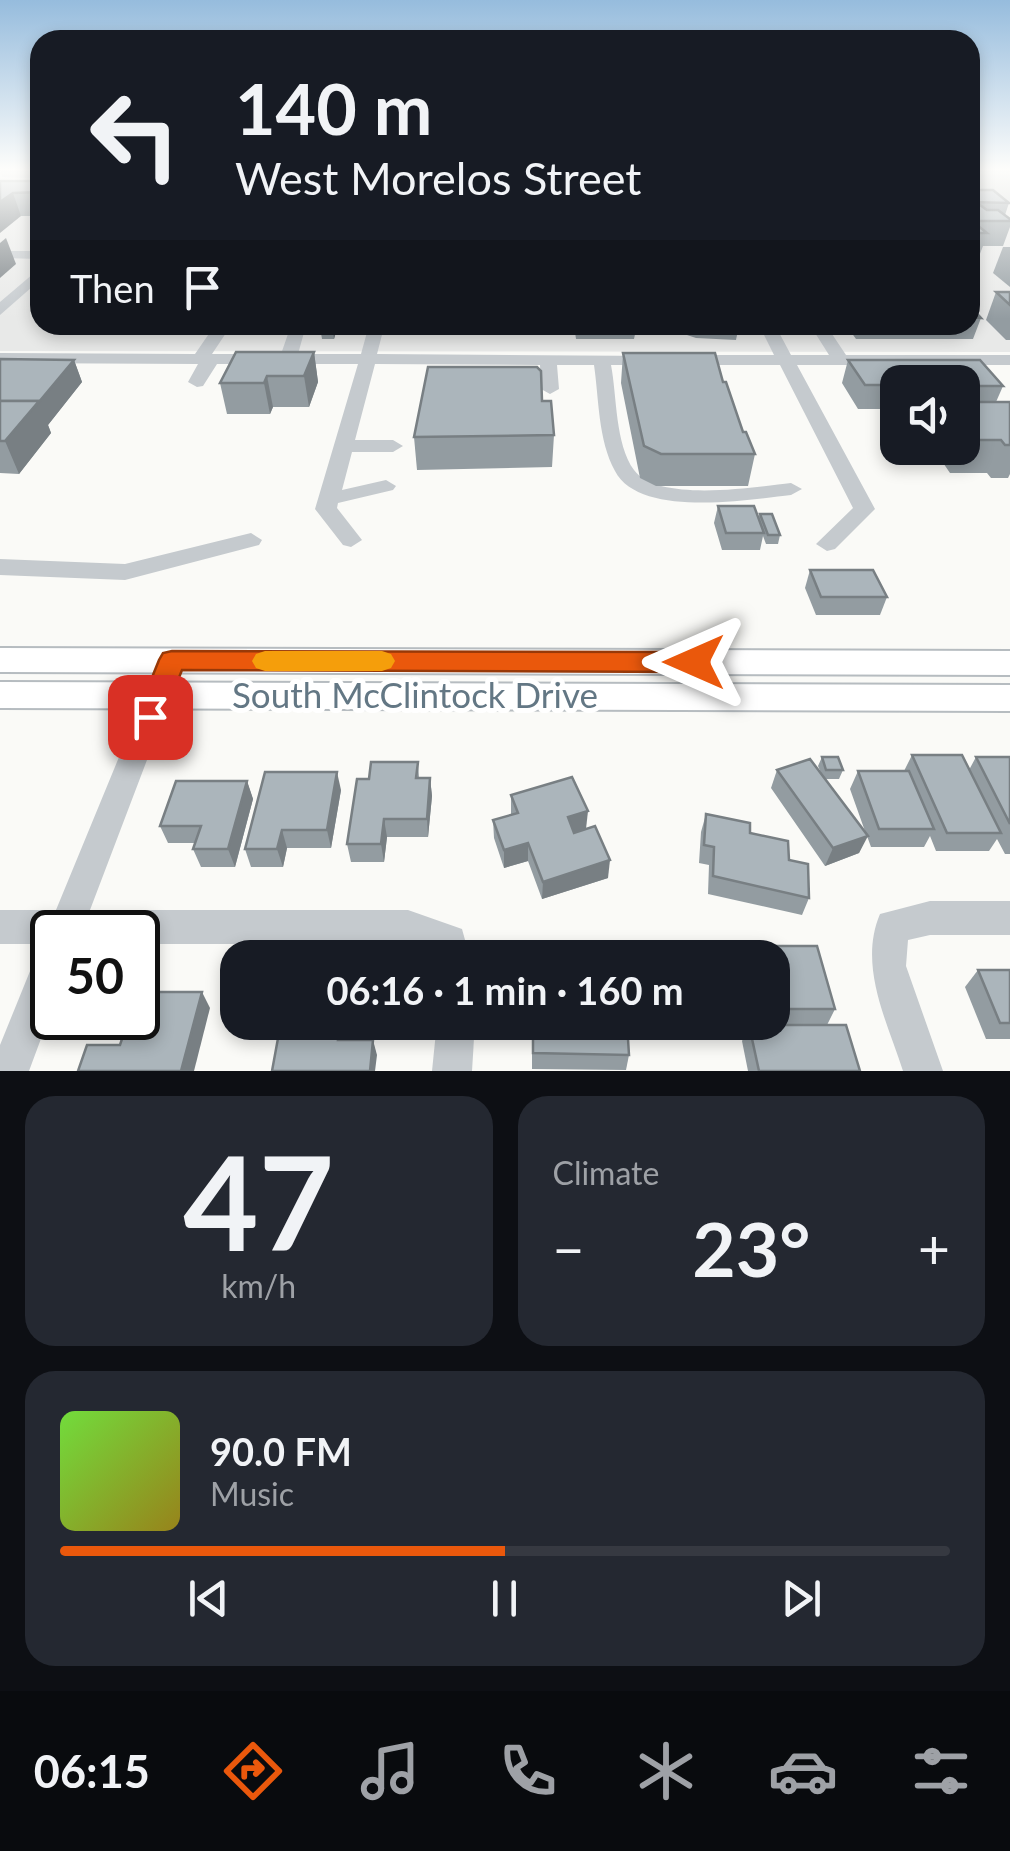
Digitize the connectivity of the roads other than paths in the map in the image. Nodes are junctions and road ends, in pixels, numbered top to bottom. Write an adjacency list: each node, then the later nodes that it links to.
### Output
1 (7, 255): 2 (street)
2 (30, 255)
3 (30, 282): 4 (street)
4 (0, 310)
5 (217, 335): 11 (street)
6 (296, 335): 12 (street)
7 (373, 335): 13 (street)
8 (772, 335): 16 (street)
9 (825, 335): 17 (street)
10 (0, 358): 11 (street)
11 (205, 359): 12 (street); 19 (street)
12 (288, 359): 13 (street)
13 (367, 359): 14 (street); 21 (street)
14 (548, 359): 15 (street); 20 (street)
15 (602, 360): 16 (street); 24 (street)
16 (786, 360): 17 (street); 28 (street)
17 (841, 360): 18 (street)
18 (1010, 360)
19 (197, 382)
20 (550, 389)
21 (343, 446): 22 (street); 25 (street)
22 (394, 446)
23 (386, 486): 25 (street)
24 (792, 489)
25 (327, 504): 27 (street)
26 (251, 540): 29 (street)
27 (351, 540)
28 (827, 544)
29 (0, 567)
30 (0, 660): 31 (main road, South McClintock Drive)
31 (172, 660): 32 (main road, South McClintock Drive); 34 (street)
32 (1010, 663)
33 (0, 695): 34 (main road, South McClintock Drive)
34 (159, 696): 35 (main road, South McClintock Drive); 36 (street)
35 (1010, 698)
36 (73, 910)
37 (1010, 918): 46 (street)
38 (0, 928): 39 (street)
39 (30, 934)
40 (160, 937): 41 (street)
41 (433, 940)
42 (30, 1017): 44 (street)
43 (455, 1040): 45 (street)
44 (8, 1071)
45 (452, 1071)
46 (923, 1071)

